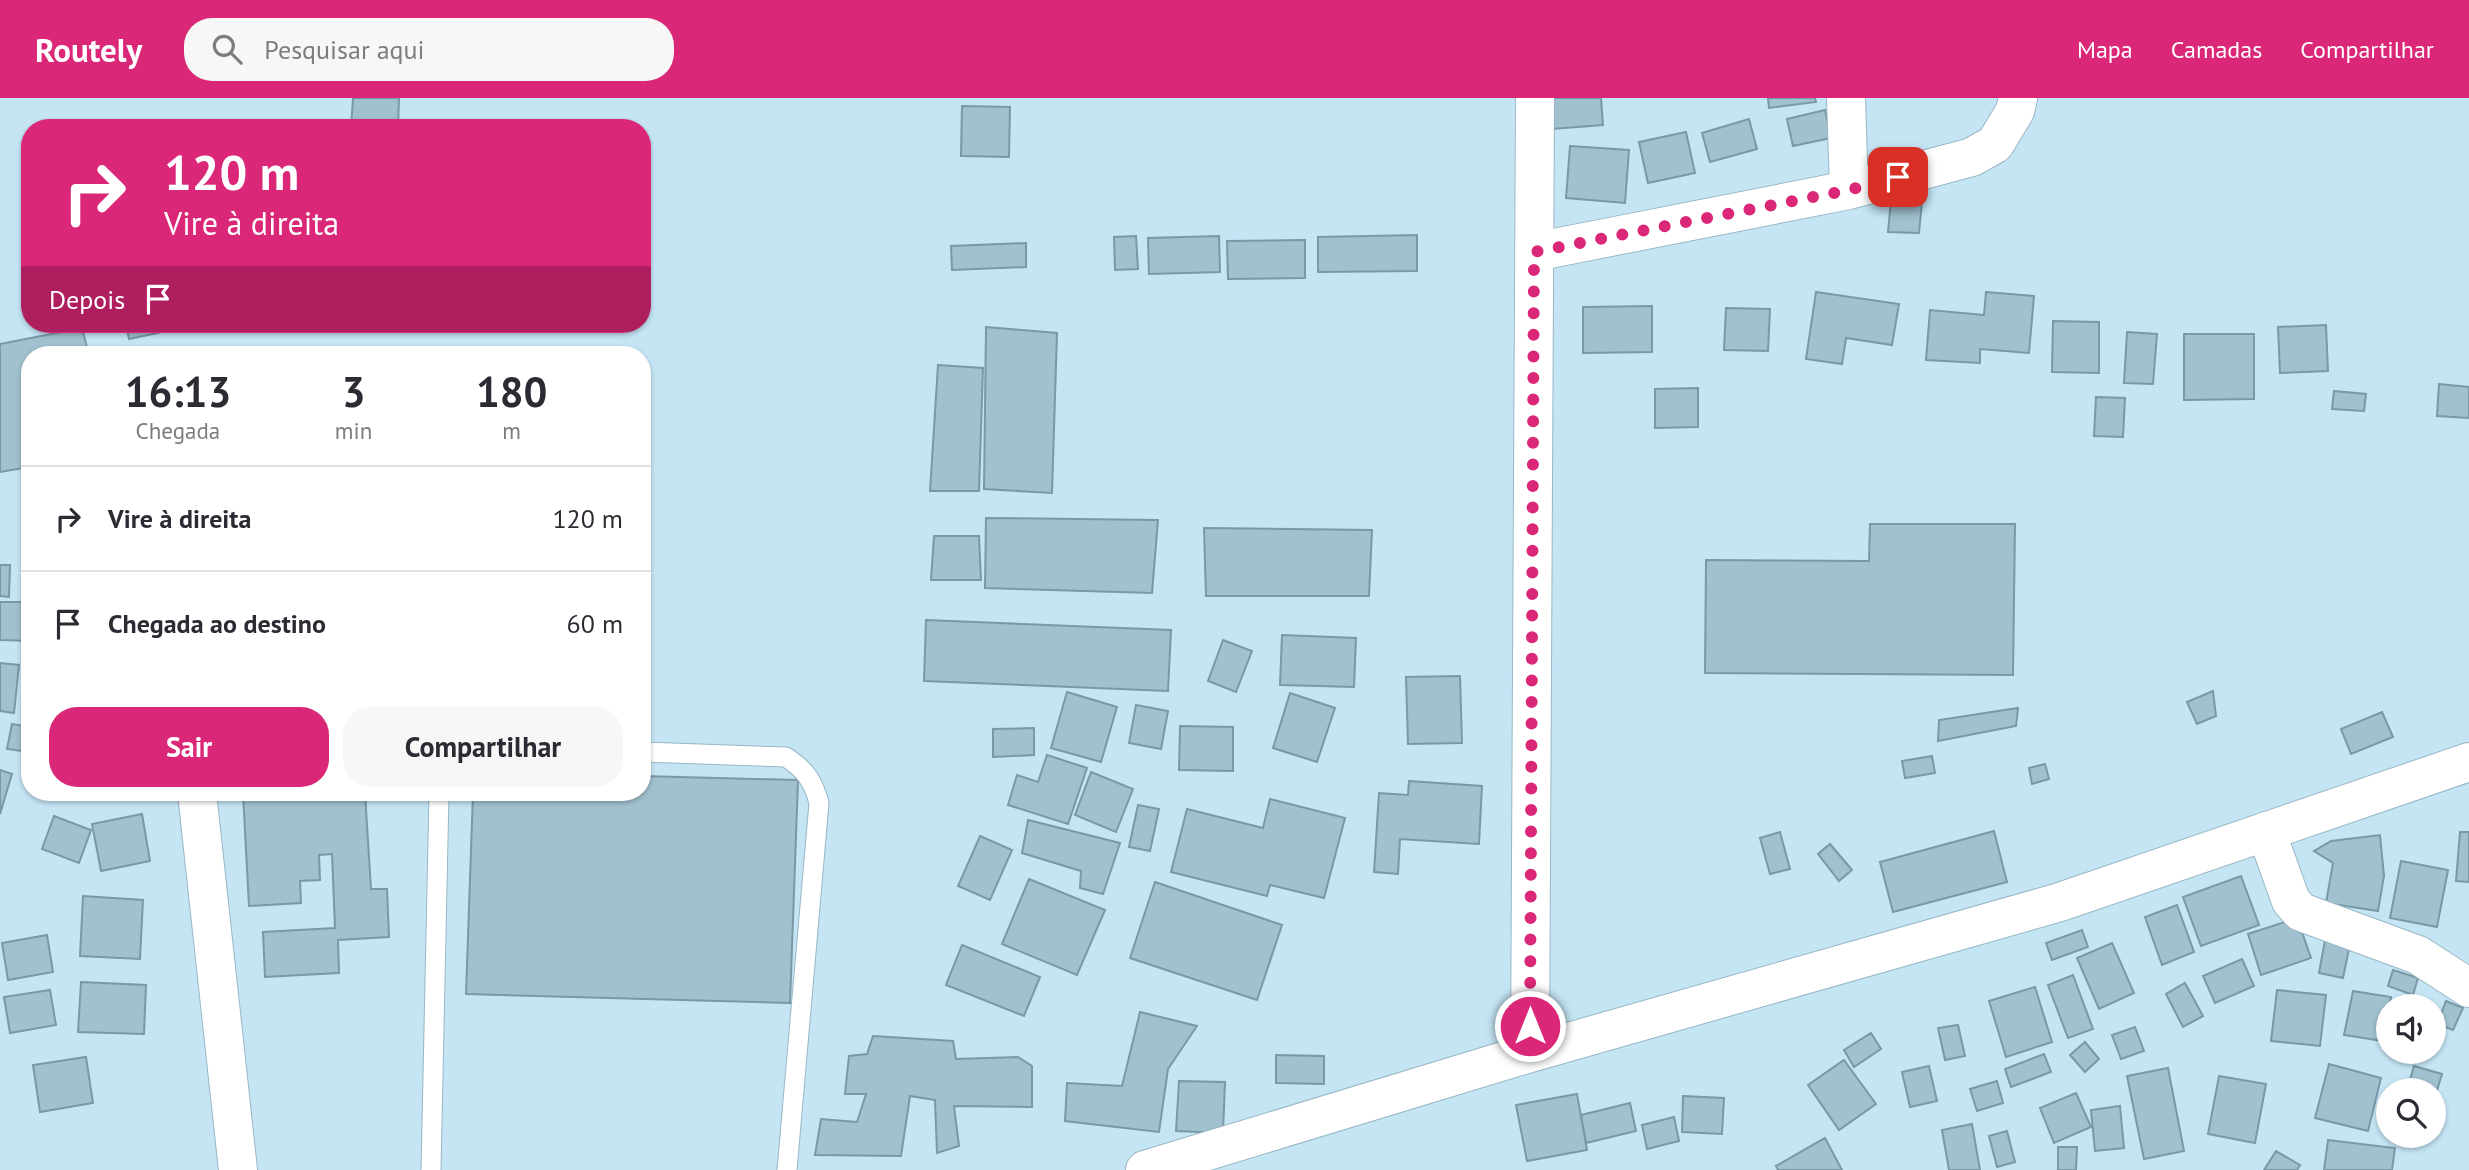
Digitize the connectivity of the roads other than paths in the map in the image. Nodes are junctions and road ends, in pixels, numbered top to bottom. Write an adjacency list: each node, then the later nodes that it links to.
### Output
1 (1535, 98): 5 (street)
2 (1846, 98): 4 (street)
3 (2018, 98): 4 (street)
4 (1849, 190): 5 (street)
5 (1534, 252): 12 (street)
6 (651, 752): 15 (lane)
7 (2469, 762): 10 (street)
8 (198, 801): 13 (street)
9 (439, 801): 14 (lane)
10 (2266, 831): 11 (street); 12 (street)
11 (2469, 988)
12 (1530, 1053): 16 (street)
13 (238, 1170)
14 (431, 1170)
15 (788, 1170)
16 (1145, 1170)

